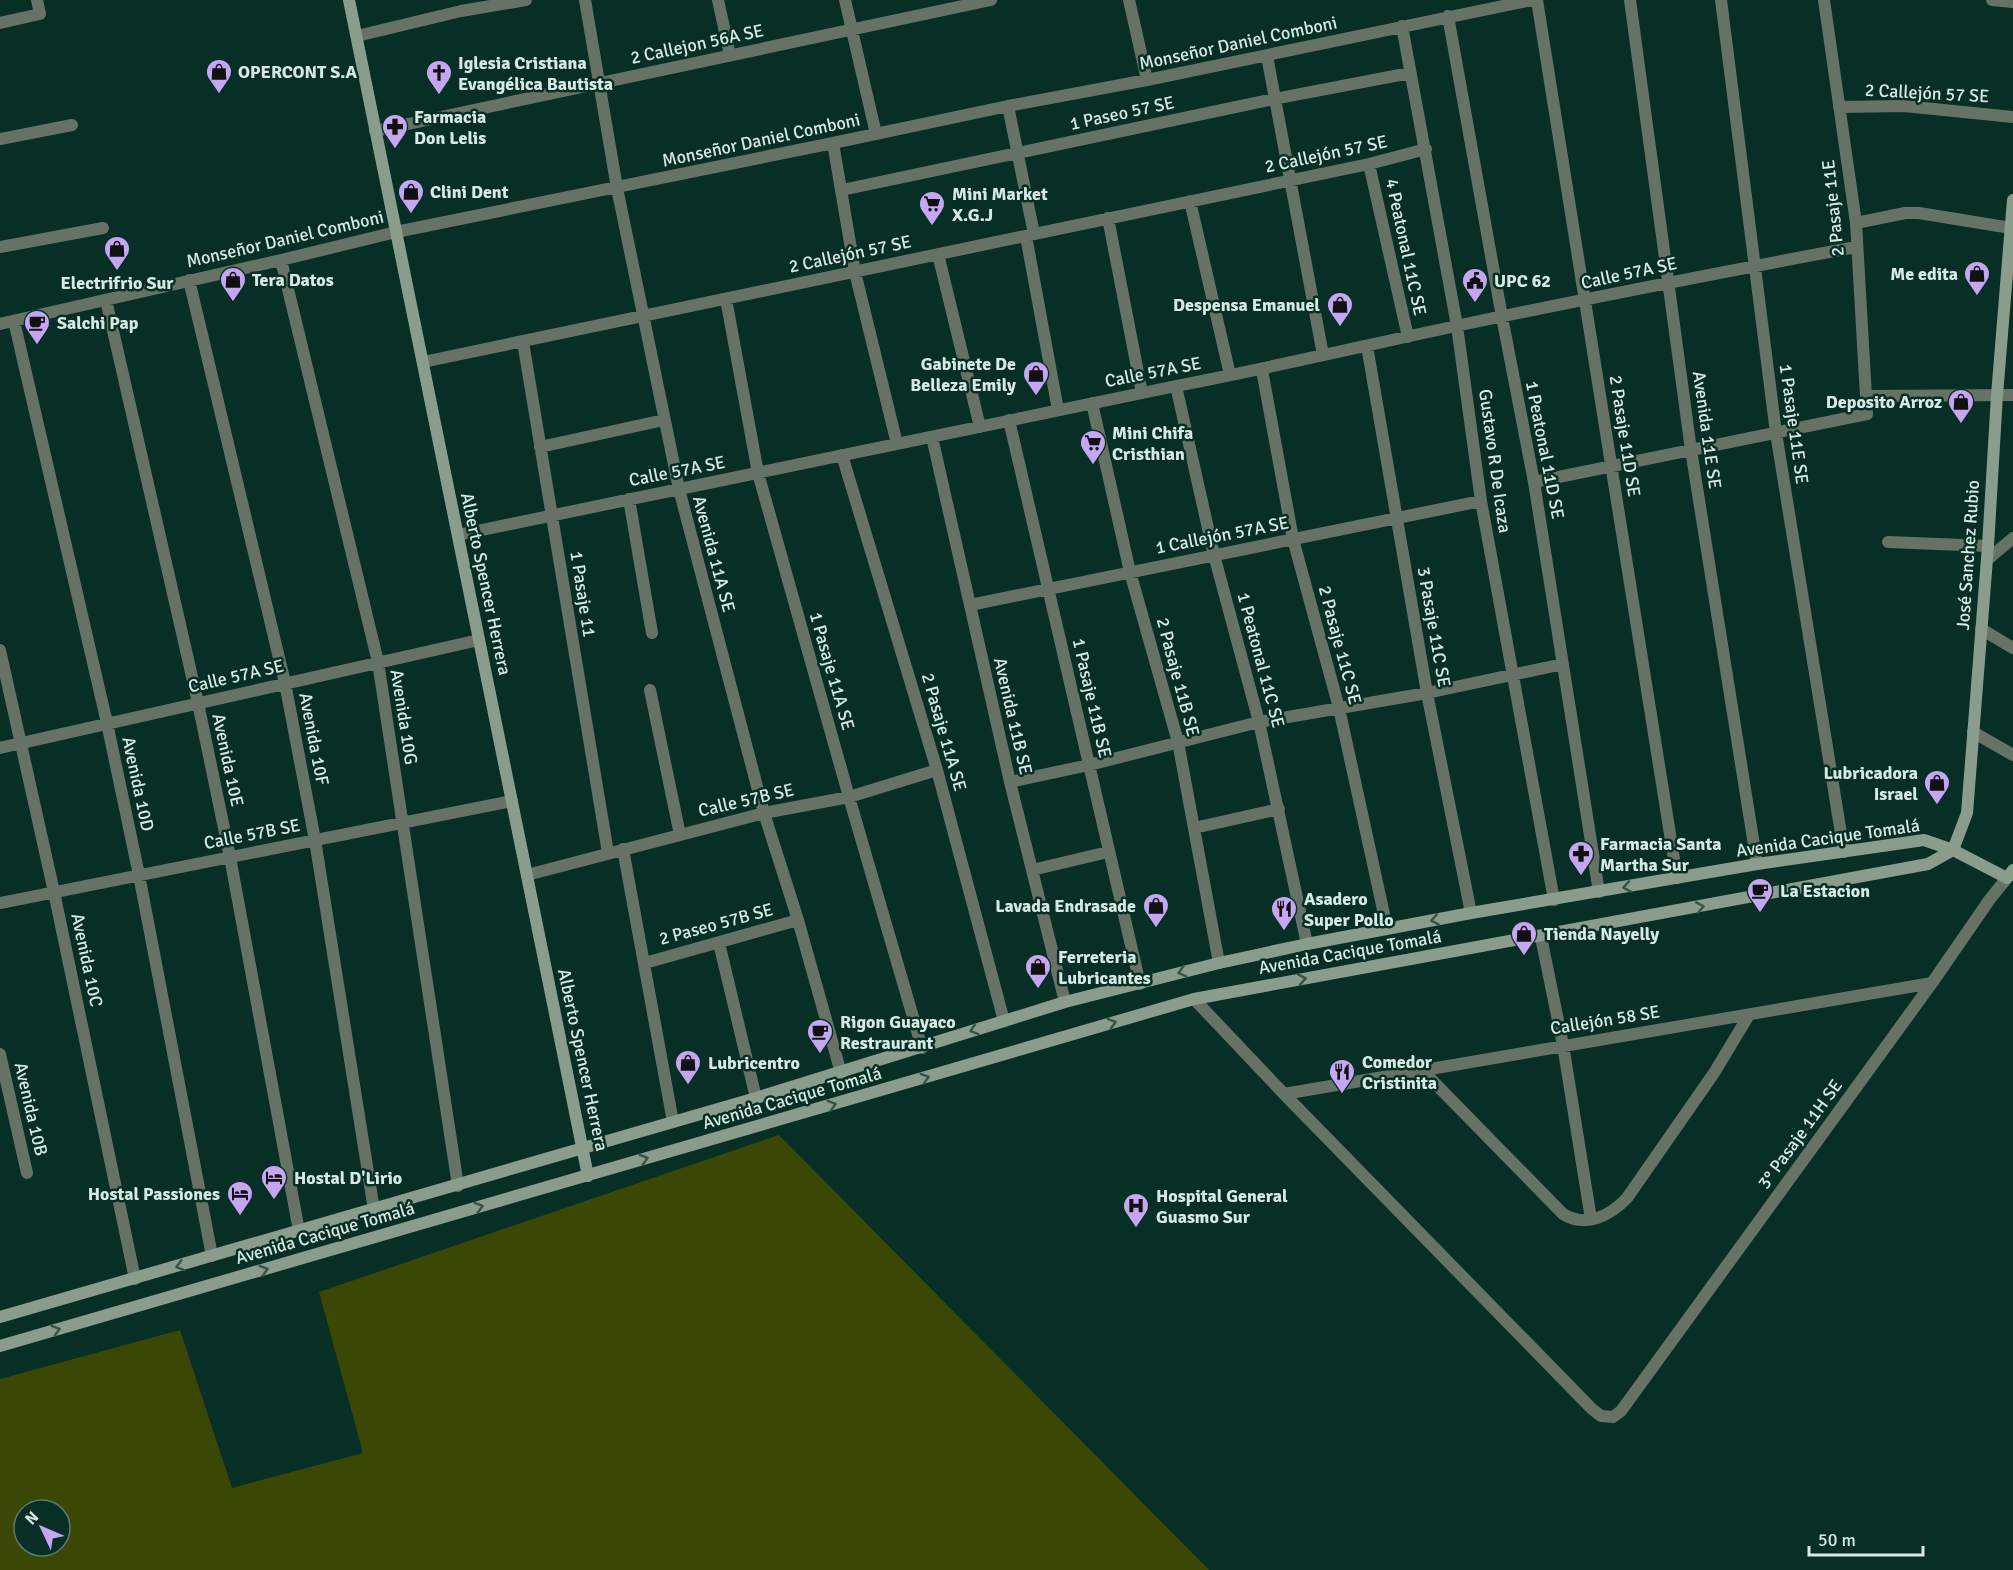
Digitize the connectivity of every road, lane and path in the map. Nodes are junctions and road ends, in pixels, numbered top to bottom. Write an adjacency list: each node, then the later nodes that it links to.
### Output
1 (37, 0): 17 (street)
2 (349, 0): 20 (main road, Alberto Spencer Herrera)
3 (526, 0): 20 (street)
4 (585, 0): 25 (street, Avenida 11A SE)
5 (718, 0): 21 (street)
6 (845, 0): 19 (street)
7 (991, 0): 19 (street, 2 Callejon 56A SE)
8 (1129, 0): 24 (street)
9 (1532, 0): 16 (street, Monseñor Daniel Comboni)
10 (1538, 0): 60 (street, 2 Pasaje 11D SE)
11 (1630, 0): 57 (street, Avenida 11E SE)
12 (1721, 0): 54 (street, 1 Pasaje 11E SE)
13 (1824, 0): 28 (street, 2 Pasaje 11E)
14 (1992, 0): 15 (street)
15 (2013, 2)
16 (1448, 16): 18 (street, Monseñor Daniel Comboni); 62 (street, 1 Peatonal 11D SE)
17 (0, 23)
18 (1402, 26): 22 (street, Monseñor Daniel Comboni); 23 (street, Gustavo R De Icaza)
19 (852, 29): 21 (street, 2 Callejon 56A SE); 32 (street)
20 (357, 36): 31 (main road, Alberto Spencer Herrera)
21 (730, 55): 25 (street, 2 Callejon 56A SE)
22 (1267, 56): 24 (street, Monseñor Daniel Comboni); 26 (street)
23 (1410, 73): 26 (street, 1 Paseo 57 SE); 35 (street, Gustavo R De Icaza)
24 (1147, 80): 27 (street, Monseñor Daniel Comboni)
25 (599, 83): 31 (street, 2 Callejon 56A SE); 39 (street, Avenida 11A SE)
26 (1274, 99): 36 (street, 1 Paseo 57 SE); 38 (street)
27 (1008, 106): 32 (street, Monseñor Daniel Comboni); 36 (street)
28 (1839, 107): 29 (street, 2 Callejón 57 SE); 44 (street, 2 Pasaje 11E)
29 (2013, 117)
30 (72, 125): 33 (street)
31 (375, 130): 47 (main road, Alberto Spencer Herrera)
32 (876, 134): 34 (street, Monseñor Daniel Comboni)
33 (0, 140)
34 (833, 143): 39 (street, Monseñor Daniel Comboni); 40 (street)
35 (1426, 149): 37 (street, 2 Callejón 57 SE); 65 (street, Gustavo R De Icaza)
36 (1018, 154): 40 (street, 1 Paseo 57 SE); 48 (street)
37 (1370, 164): 38 (street, 2 Callejón 57 SE); 66 (street, 4 Peatonal 11C SE)
38 (1290, 180): 42 (street, 2 Callejón 57 SE); 69 (street)
39 (617, 188): 47 (street, Monseñor Daniel Comboni); 61 (street, Avenida 11A SE)
40 (842, 190): 55 (street)
41 (2013, 200): 46 (main road, José Sanchez Rubio)
42 (1190, 201): 43 (street, 2 Callejón 57 SE); 72 (street)
43 (1108, 218): 48 (street, 2 Callejón 57 SE); 74 (street)
44 (1856, 223): 46 (street); 50 (street, 2 Pasaje 11E)
45 (103, 228): 49 (street)
46 (2011, 228): 53 (main road, José Sanchez Rubio)
47 (396, 232): 52 (street, Monseñor Daniel Comboni); 70 (main road, Alberto Spencer Herrera)
48 (1030, 235): 51 (street, 2 Callejón 57 SE); 79 (street)
49 (0, 247)
50 (1856, 247): 54 (street, Calle 57A SE); 77 (street, 2 Pasaje 11E)
51 (938, 254): 55 (street, 2 Callejón 57 SE); 82 (street)
52 (281, 260): 56 (street, Monseñor Daniel Comboni); 112 (street, Avenida 10G)
53 (2011, 261): 75 (main road, José Sanchez Rubio)
54 (1755, 266): 57 (street, Calle 57A SE); 83 (street, 1 Pasaje 11E SE)
55 (855, 272): 58 (street, 2 Callejón 57 SE); 85 (street)
56 (189, 280): 59 (street, Monseñor Daniel Comboni); 115 (street, Avenida 10F)
57 (1669, 282): 60 (street, Calle 57A SE); 87 (street, Avenida 11E SE)
58 (726, 299): 61 (street, 2 Callejón 57 SE); 90 (street, 1 Pasaje 11A SE)
59 (106, 300): 63 (street, Monseñor Daniel Comboni); 118 (street, Avenida 10E)
60 (1585, 300): 62 (street, Calle 57A SE); 89 (street, 2 Pasaje 11D SE)
61 (643, 316): 67 (street, 2 Callejón 57 SE); 80 (street, Avenida 11A SE)
62 (1502, 317): 65 (street, Calle 57A SE); 91 (street, 1 Peatonal 11D SE)
63 (14, 321): 64 (street, Monseñor Daniel Comboni); 121 (street, Avenida 10D)
64 (0, 324)
65 (1457, 326): 66 (street, Calle 57A SE); 94 (street, Gustavo R De Icaza)
66 (1408, 337): 68 (street, Calle 57A SE)
67 (523, 342): 70 (street, 2 Callejón 57 SE); 86 (street, 1 Pasaje 11)
68 (1367, 346): 69 (street, Calle 57A SE); 96 (street, 3 Pasaje 11C SE)
69 (1323, 355): 71 (street, Calle 57A SE)
70 (423, 362): 97 (main road, Alberto Spencer Herrera)
71 (1262, 369): 72 (street, Calle 57A SE); 99 (street, 2 Pasaje 11C SE)
72 (1230, 375): 73 (street, Calle 57A SE)
73 (1176, 386): 74 (street, Calle 57A SE); 102 (street, 1 Peatonal 11C SE)
74 (1142, 393): 78 (street, Calle 57A SE)
75 (1997, 395): 76 (street); 77 (street); 101 (main road, José Sanchez Rubio)
76 (2013, 395)
77 (1867, 396): 83 (street, 2 Pasaje 11E)
78 (1092, 403): 79 (street, Calle 57A SE); 104 (street, 2 Pasaje 11B SE)
79 (1058, 410): 81 (street, Calle 57A SE)
80 (664, 420): 86 (street); 92 (street, Avenida 11A SE)
81 (1009, 420): 82 (street, Calle 57A SE); 105 (street, 1 Pasaje 11B SE)
82 (980, 427): 84 (street, Calle 57A SE)
83 (1776, 434): 87 (street); 141 (street, 1 Pasaje 11E SE)
84 (932, 437): 85 (street, Calle 57A SE); 106 (street, Avenida 11B SE)
85 (897, 444): 88 (street, Calle 57A SE)
86 (540, 447): 95 (street, 1 Pasaje 11)
87 (1691, 450): 89 (street); 144 (street, Avenida 11E SE)
88 (842, 455): 90 (street, Calle 57A SE); 128 (street, 2 Pasaje 11A SE)
89 (1611, 466): 91 (street); 149 (street, 2 Pasaje 11D SE)
90 (759, 473): 92 (street, Calle 57A SE); 130 (street, 1 Pasaje 11A SE)
91 (1534, 482): 113 (street, 1 Peatonal 11D SE)
92 (679, 489): 93 (street, Calle 57A SE); 133 (street, Avenida 11A SE)
93 (628, 499): 95 (street, Calle 57A SE); 108 (street)
94 (1481, 501): 96 (street, 1 Callejón 57A SE); 114 (street, Gustavo R De Icaza)
95 (552, 516): 97 (street, Calle 57A SE); 142 (street, 1 Pasaje 11)
96 (1397, 518): 99 (street, 1 Callejón 57A SE); 117 (street, 3 Pasaje 11C SE)
97 (458, 536): 109 (main road, Alberto Spencer Herrera)
98 (2013, 538): 103 (street)
99 (1293, 539): 102 (street, 1 Callejón 57A SE); 119 (street, 2 Pasaje 11C SE)
100 (1887, 542): 101 (street)
101 (1988, 546): 103 (main road, José Sanchez Rubio)
102 (1214, 555): 104 (street, 1 Callejón 57A SE); 120 (street, 1 Peatonal 11C SE)
103 (1987, 560): 107 (main road, José Sanchez Rubio)
104 (1130, 572): 105 (street, 1 Callejón 57A SE); 124 (street, 2 Pasaje 11B SE)
105 (1048, 589): 106 (street, 1 Callejón 57A SE); 127 (street, 1 Pasaje 11B SE)
106 (970, 605): 129 (street, Avenida 11B SE)
107 (1981, 629): 110 (street); 122 (main road, José Sanchez Rubio)
108 (652, 633)
109 (479, 640): 112 (street, Calle 57A SE); 131 (main road, Alberto Spencer Herrera)
110 (2013, 648)
111 (0, 650): 123 (street, Avenida 10C)
112 (378, 662): 115 (street, Calle 57A SE); 134 (street, Avenida 10G)
113 (1563, 664): 114 (street); 151 (street, 1 Peatonal 11D SE)
114 (1513, 675): 117 (street); 152 (street, Gustavo R De Icaza)
115 (285, 683): 118 (street, Calle 57A SE); 137 (street, Avenida 10F)
116 (650, 690): 136 (street)
117 (1427, 693): 119 (street); 154 (street, 3 Pasaje 11C SE)
118 (198, 703): 121 (street, Calle 57A SE); 143 (street, Avenida 10E)
119 (1339, 708): 120 (street); 156 (street, 2 Pasaje 11C SE)
120 (1259, 722): 124 (street); 132 (street, 1 Peatonal 11C SE)
121 (107, 723): 123 (street, Calle 57A SE); 148 (street, Avenida 10D)
122 (1972, 732): 126 (street); 139 (main road, José Sanchez Rubio)
123 (22, 742): 125 (street, Calle 57A SE); 150 (street, Avenida 10C)
124 (1178, 742): 127 (street); 135 (street, 2 Pasaje 11B SE)
125 (0, 747)
126 (2013, 755)
127 (1089, 765): 129 (street); 140 (street, 1 Pasaje 11B SE)
128 (937, 770): 130 (street, Calle 57B SE); 167 (street, 2 Pasaje 11A SE)
129 (1010, 782): 145 (street, Avenida 11B SE)
130 (849, 797): 133 (street, Calle 57B SE); 169 (street, 1 Pasaje 11A SE)
131 (512, 801): 134 (street, Calle 57B SE); 146 (main road, Alberto Spencer Herrera)
132 (1279, 809): 135 (street); 159 (street, 1 Peatonal 11C SE)
133 (764, 813): 136 (street, Calle 57B SE); 155 (street, Avenida 11A SE)
134 (402, 822): 137 (street, Calle 57B SE); 179 (street, Avenida 10G)
135 (1194, 828): 161 (street, 2 Pasaje 11B SE)
136 (680, 835): 138 (street, Calle 57B SE)
137 (315, 840): 143 (street, Calle 57B SE); 180 (street, Avenida 10F)
138 (623, 849): 142 (street, Calle 57B SE); 160 (street)
139 (1953, 850): 141 (main road, Avenida Cacique Tomalá); 147 (main road); 157 (main road, Avenida Cacique Tomalá, one-way to 139)
140 (1108, 852): 145 (street); 163 (street, 1 Pasaje 11B SE)
141 (1844, 852): 144 (main road, Avenida Cacique Tomalá)
142 (608, 853): 146 (street, Calle 57B SE)
143 (230, 857): 148 (street, Calle 57B SE); 182 (street, Avenida 10E)
144 (1757, 864): 149 (main road, Avenida Cacique Tomalá)
145 (1032, 870): 165 (street, Avenida 11B SE)
146 (527, 874): 176 (main road, Alberto Spencer Herrera)
147 (2010, 874): 162 (street, 3° Pasaje 11H SE)
148 (139, 875): 150 (street, Calle 57B SE); 183 (street, Avenida 10D)
149 (1677, 878): 151 (main road, Avenida Cacique Tomalá, one-way to 151)
150 (54, 892): 153 (street, Calle 57B SE); 184 (street, Avenida 10C)
151 (1599, 892): 152 (main road, Avenida Cacique Tomalá)
152 (1554, 900): 154 (main road, Avenida Cacique Tomalá)
153 (0, 903)
154 (1471, 913): 156 (main road, Avenida Cacique Tomalá, one-way to 156)
155 (798, 920): 158 (street, 2 Paseo 57B SE); 172 (street, Avenida 11A SE)
156 (1387, 928): 159 (main road, Avenida Cacique Tomalá)
157 (1541, 937): 164 (main road, Avenida Cacique Tomalá, one-way to 157); 168 (street)
158 (719, 943): 160 (street, 2 Paseo 57B SE); 174 (street)
159 (1306, 944): 161 (main road, Avenida Cacique Tomalá)
160 (645, 963): 175 (street)
161 (1219, 963): 163 (main road, Avenida Cacique Tomalá, one-way to 163)
162 (1932, 983): 166 (street, Callejón 58 SE); 173 (street, 3° Pasaje 11H SE)
163 (1140, 984): 165 (main road, Avenida Cacique Tomalá)
164 (1194, 999): 173 (street); 178 (main road, Avenida Cacique Tomalá, one-way to 164)
165 (1065, 1002): 167 (main road, Avenida Cacique Tomalá)
166 (1749, 1015): 168 (street, Callejón 58 SE); 181 (street)
167 (1004, 1021): 169 (main road, Avenida Cacique Tomalá, one-way to 169)
168 (1563, 1045): 171 (street, Callejón 58 SE); 181 (street)
169 (922, 1048): 172 (main road, Avenida Cacique Tomalá)
170 (0, 1054): 177 (street, Avenida 10B)
171 (1422, 1070): 173 (street, Callejón 58 SE); 181 (street)
172 (841, 1073): 174 (main road, Avenida Cacique Tomalá)
173 (1284, 1094)
174 (756, 1098): 175 (main road, Avenida Cacique Tomalá)
175 (673, 1122): 176 (main road, Avenida Cacique Tomalá)
176 (583, 1148): 178 (main road, Alberto Spencer Herrera); 179 (main road, Avenida Cacique Tomalá)
177 (27, 1173)
178 (588, 1176): 186 (main road, Avenida Cacique Tomalá, one-way to 178)
179 (458, 1186): 180 (main road, Avenida Cacique Tomalá)
180 (374, 1209): 182 (main road, Avenida Cacique Tomalá)
181 (1592, 1218)
182 (299, 1231): 183 (main road, Avenida Cacique Tomalá)
183 (212, 1256): 184 (main road, Avenida Cacique Tomalá, one-way to 184)
184 (135, 1278): 185 (main road, Avenida Cacique Tomalá)
185 (0, 1317)
186 (0, 1346)

